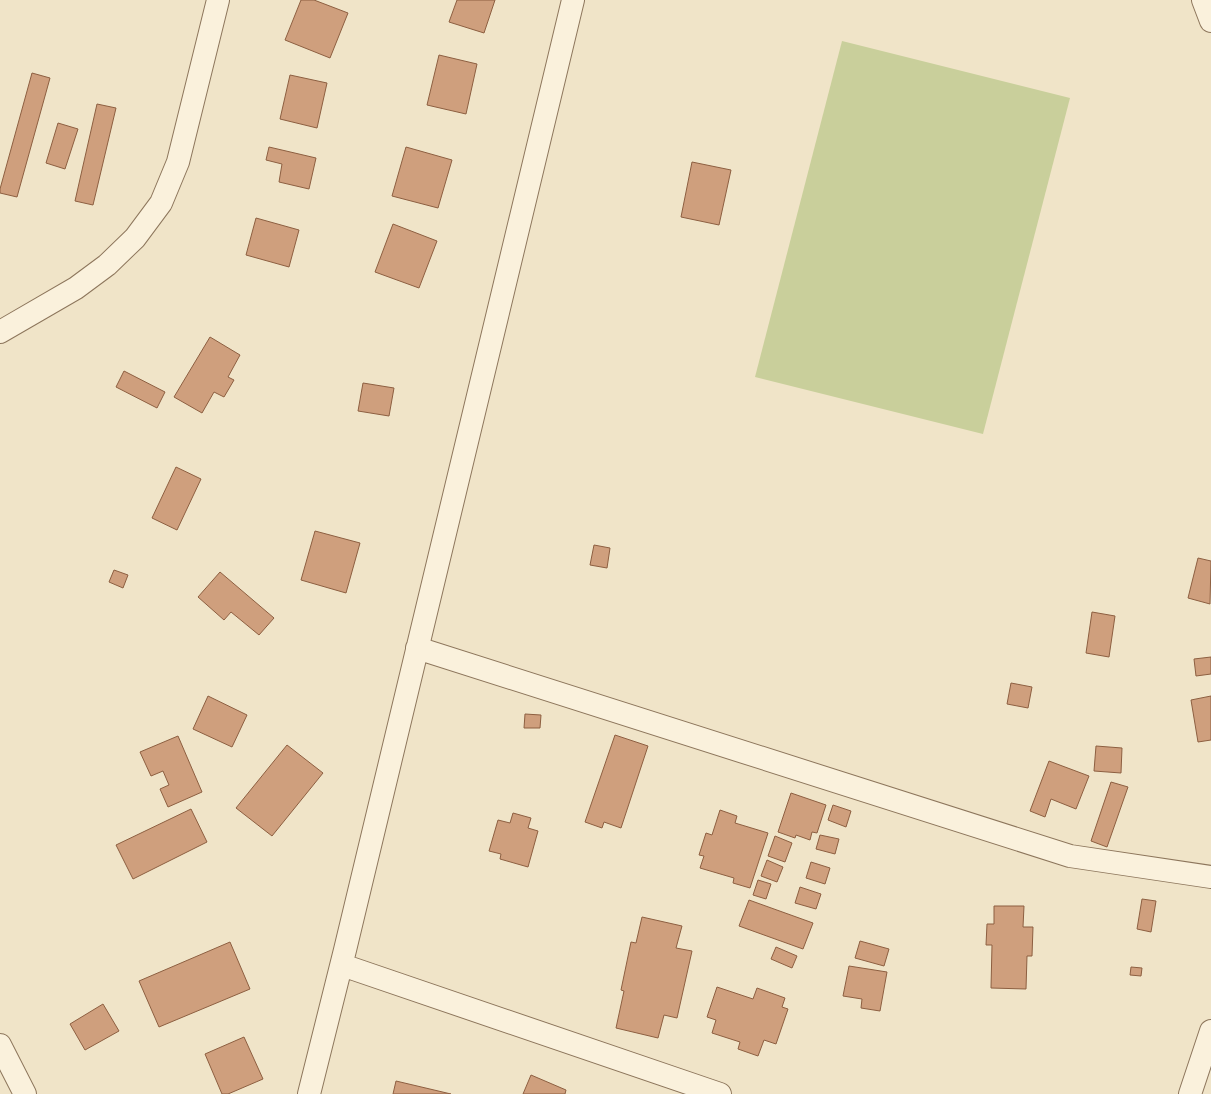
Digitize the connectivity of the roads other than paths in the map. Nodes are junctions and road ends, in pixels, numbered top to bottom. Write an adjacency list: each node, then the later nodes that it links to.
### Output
1 (218, 0): 5 (street)
2 (572, 0): 6 (street)
3 (1203, 0): 4 (street)
4 (1211, 21)
5 (0, 332)
6 (417, 648): 7 (street); 8 (street)
7 (1211, 877)
8 (342, 965): 12 (street); 13 (street)
9 (1211, 1031): 14 (street)
10 (0, 1045): 11 (street)
11 (25, 1094)
12 (309, 1094)
13 (720, 1094)
14 (1190, 1094)

